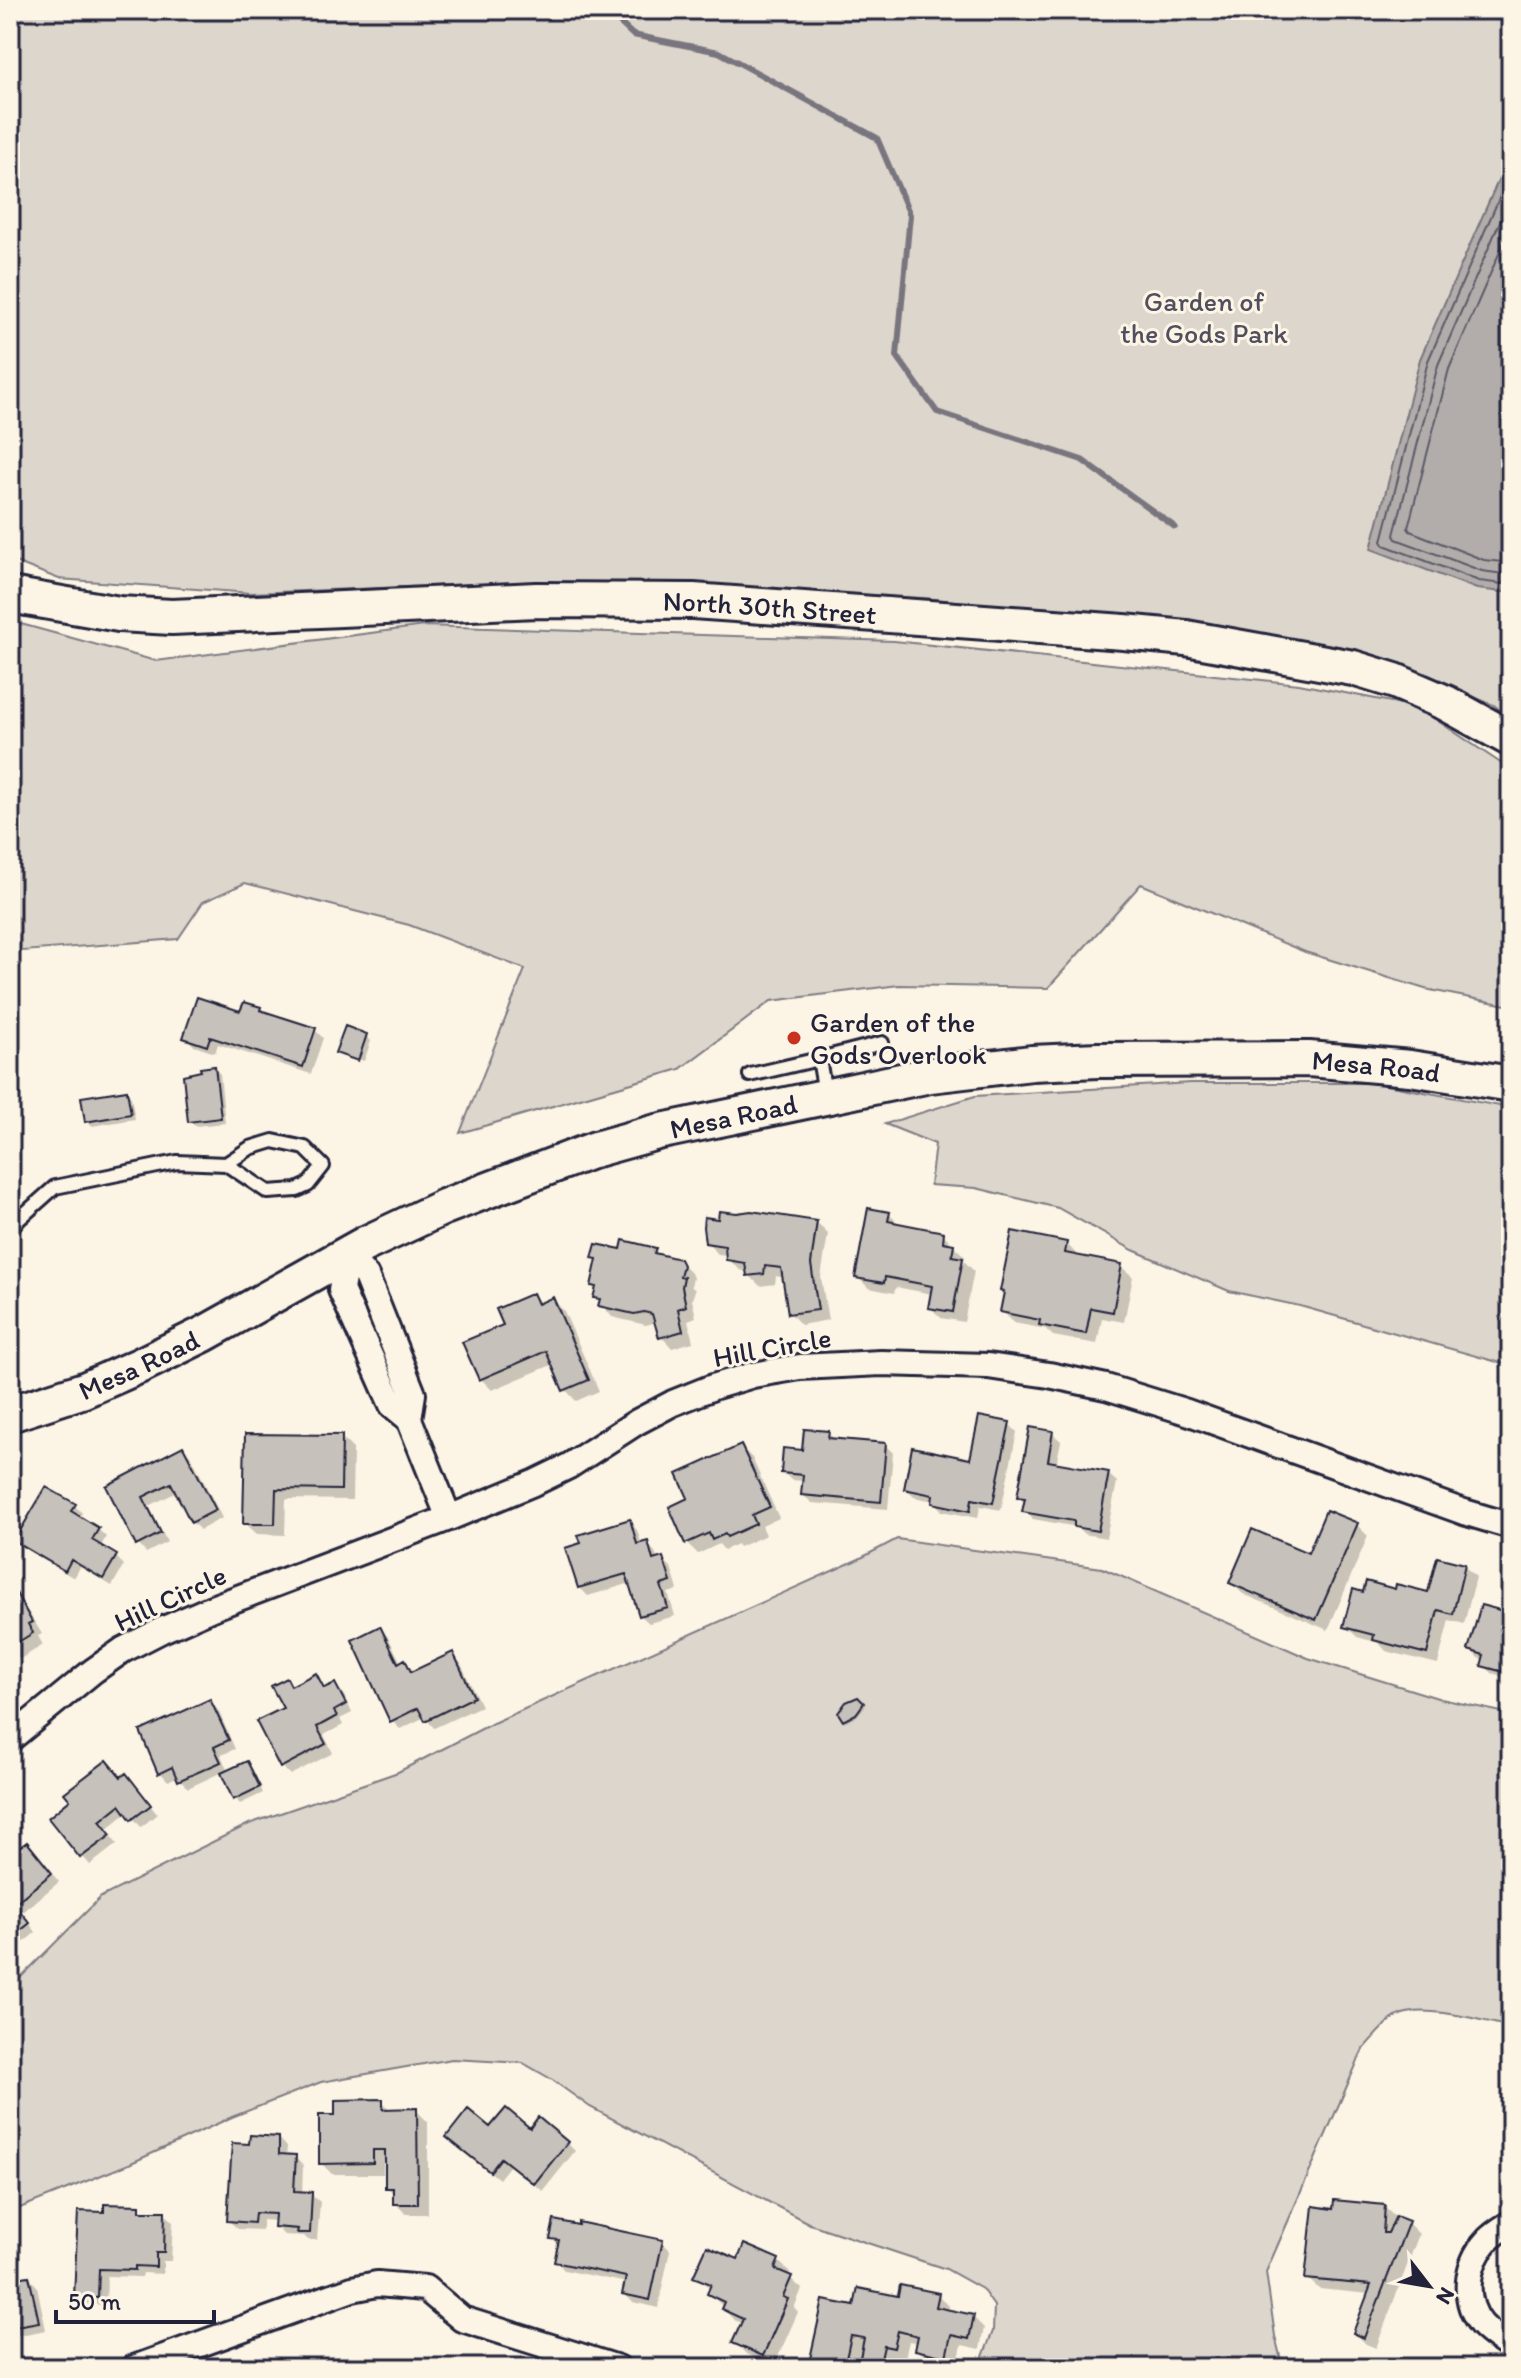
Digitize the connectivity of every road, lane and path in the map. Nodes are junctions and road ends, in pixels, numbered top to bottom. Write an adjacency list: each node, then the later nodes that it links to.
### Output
1 (10, 595): 2 (main road, North 30th Street)
2 (1511, 739)
3 (882, 1043): 4 (lane)
4 (819, 1059): 5 (lane); 7 (lane)
5 (750, 1075)
6 (1511, 1084): 7 (main road, Mesa Road)
7 (825, 1096): 10 (main road, Mesa Road)
8 (226, 1164): 8 (lane); 9 (lane)
9 (10, 1230)
10 (347, 1254): 11 (street); 12 (street); 13 (main road, Mesa Road)
11 (391, 1339): 12 (street); 14 (street)
12 (366, 1349): 14 (street)
13 (10, 1414)
14 (409, 1419): 15 (street)
15 (449, 1518): 16 (street, Hill Circle); 17 (street, Hill Circle)
16 (1511, 1526)
17 (10, 1739)
18 (1511, 2223): 19 (street)
19 (1511, 2347)
20 (134, 2368): 21 (street)
21 (618, 2368)

